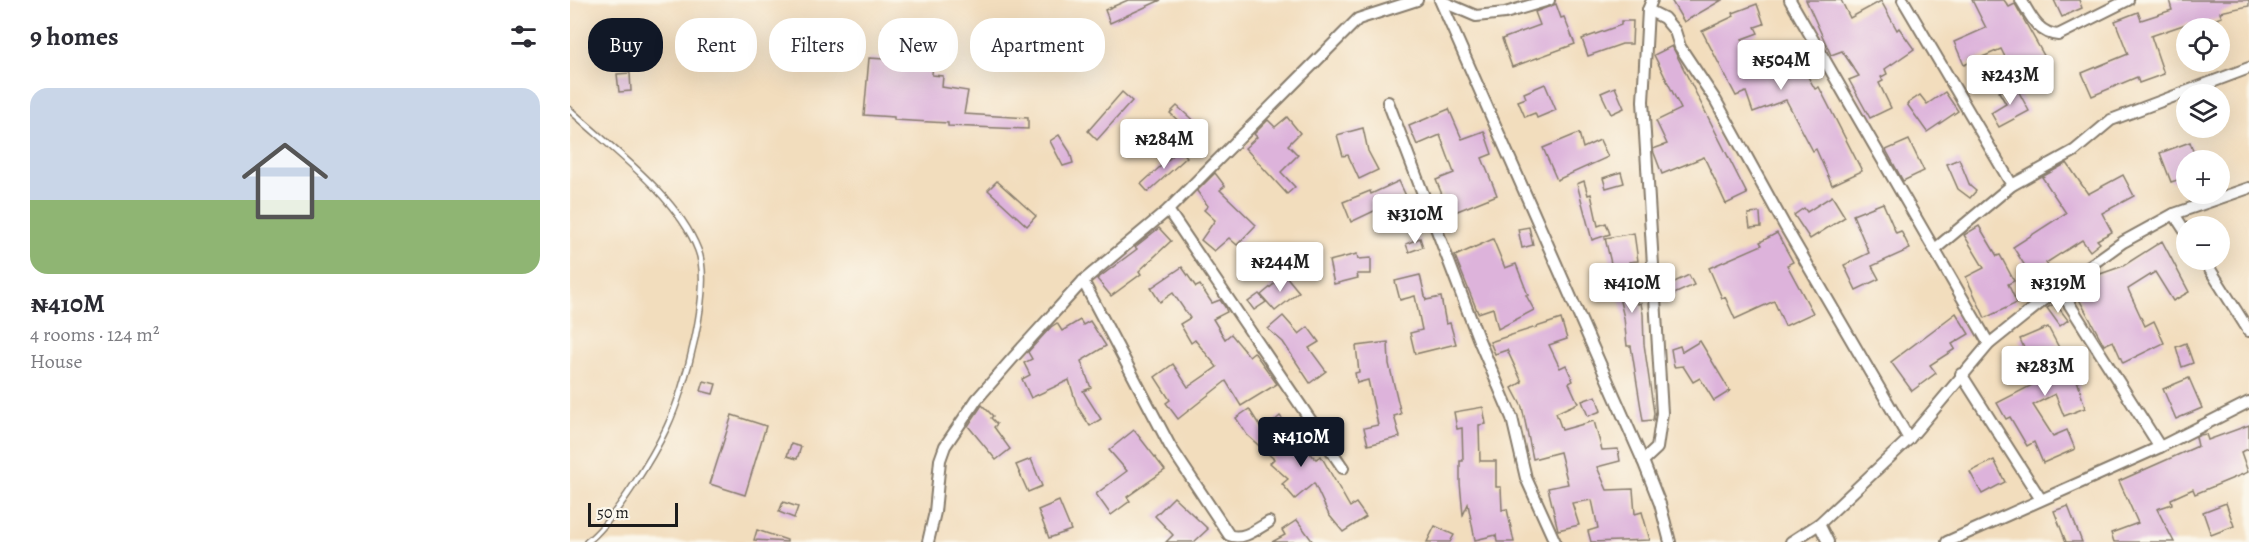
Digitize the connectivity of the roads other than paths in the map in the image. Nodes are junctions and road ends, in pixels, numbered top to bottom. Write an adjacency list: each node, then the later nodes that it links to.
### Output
1 (1417, 0): 14 (street)
2 (1790, 0): 17 (street)
3 (1903, 0): 12 (street)
4 (2021, 0): 5 (street)
5 (2128, 0)
6 (1441, 1): 7 (street); 27 (street)
7 (1542, 1)
8 (1650, 5): 25 (street); 27 (street)
9 (2249, 68): 12 (street)
10 (1388, 102): 34 (street)
11 (570, 110): 32 (lane)
12 (2012, 185): 17 (street)
13 (2249, 188): 15 (street)
14 (1168, 210): 19 (street); 28 (street)
15 (2174, 214): 16 (street); 20 (street)
16 (2176, 217)
17 (1935, 249): 22 (street)
18 (2210, 270): 21 (street)
19 (1083, 281): 30 (street); 33 (street)
20 (2059, 288): 22 (street); 26 (street)
21 (2249, 331)
22 (1989, 345): 23 (street)
23 (1961, 374): 25 (street); 29 (street)
24 (2249, 402): 26 (street)
25 (1909, 439): 31 (street)
26 (2160, 447): 29 (street)
27 (1643, 461): 35 (street)
28 (1343, 468)
29 (2040, 498): 38 (street)
30 (1269, 522)
31 (1820, 524): 36 (street); 37 (street)
32 (587, 542)
33 (928, 542)
34 (1555, 542)
35 (1670, 542)
36 (1791, 542)
37 (1828, 542)
38 (1947, 542)

